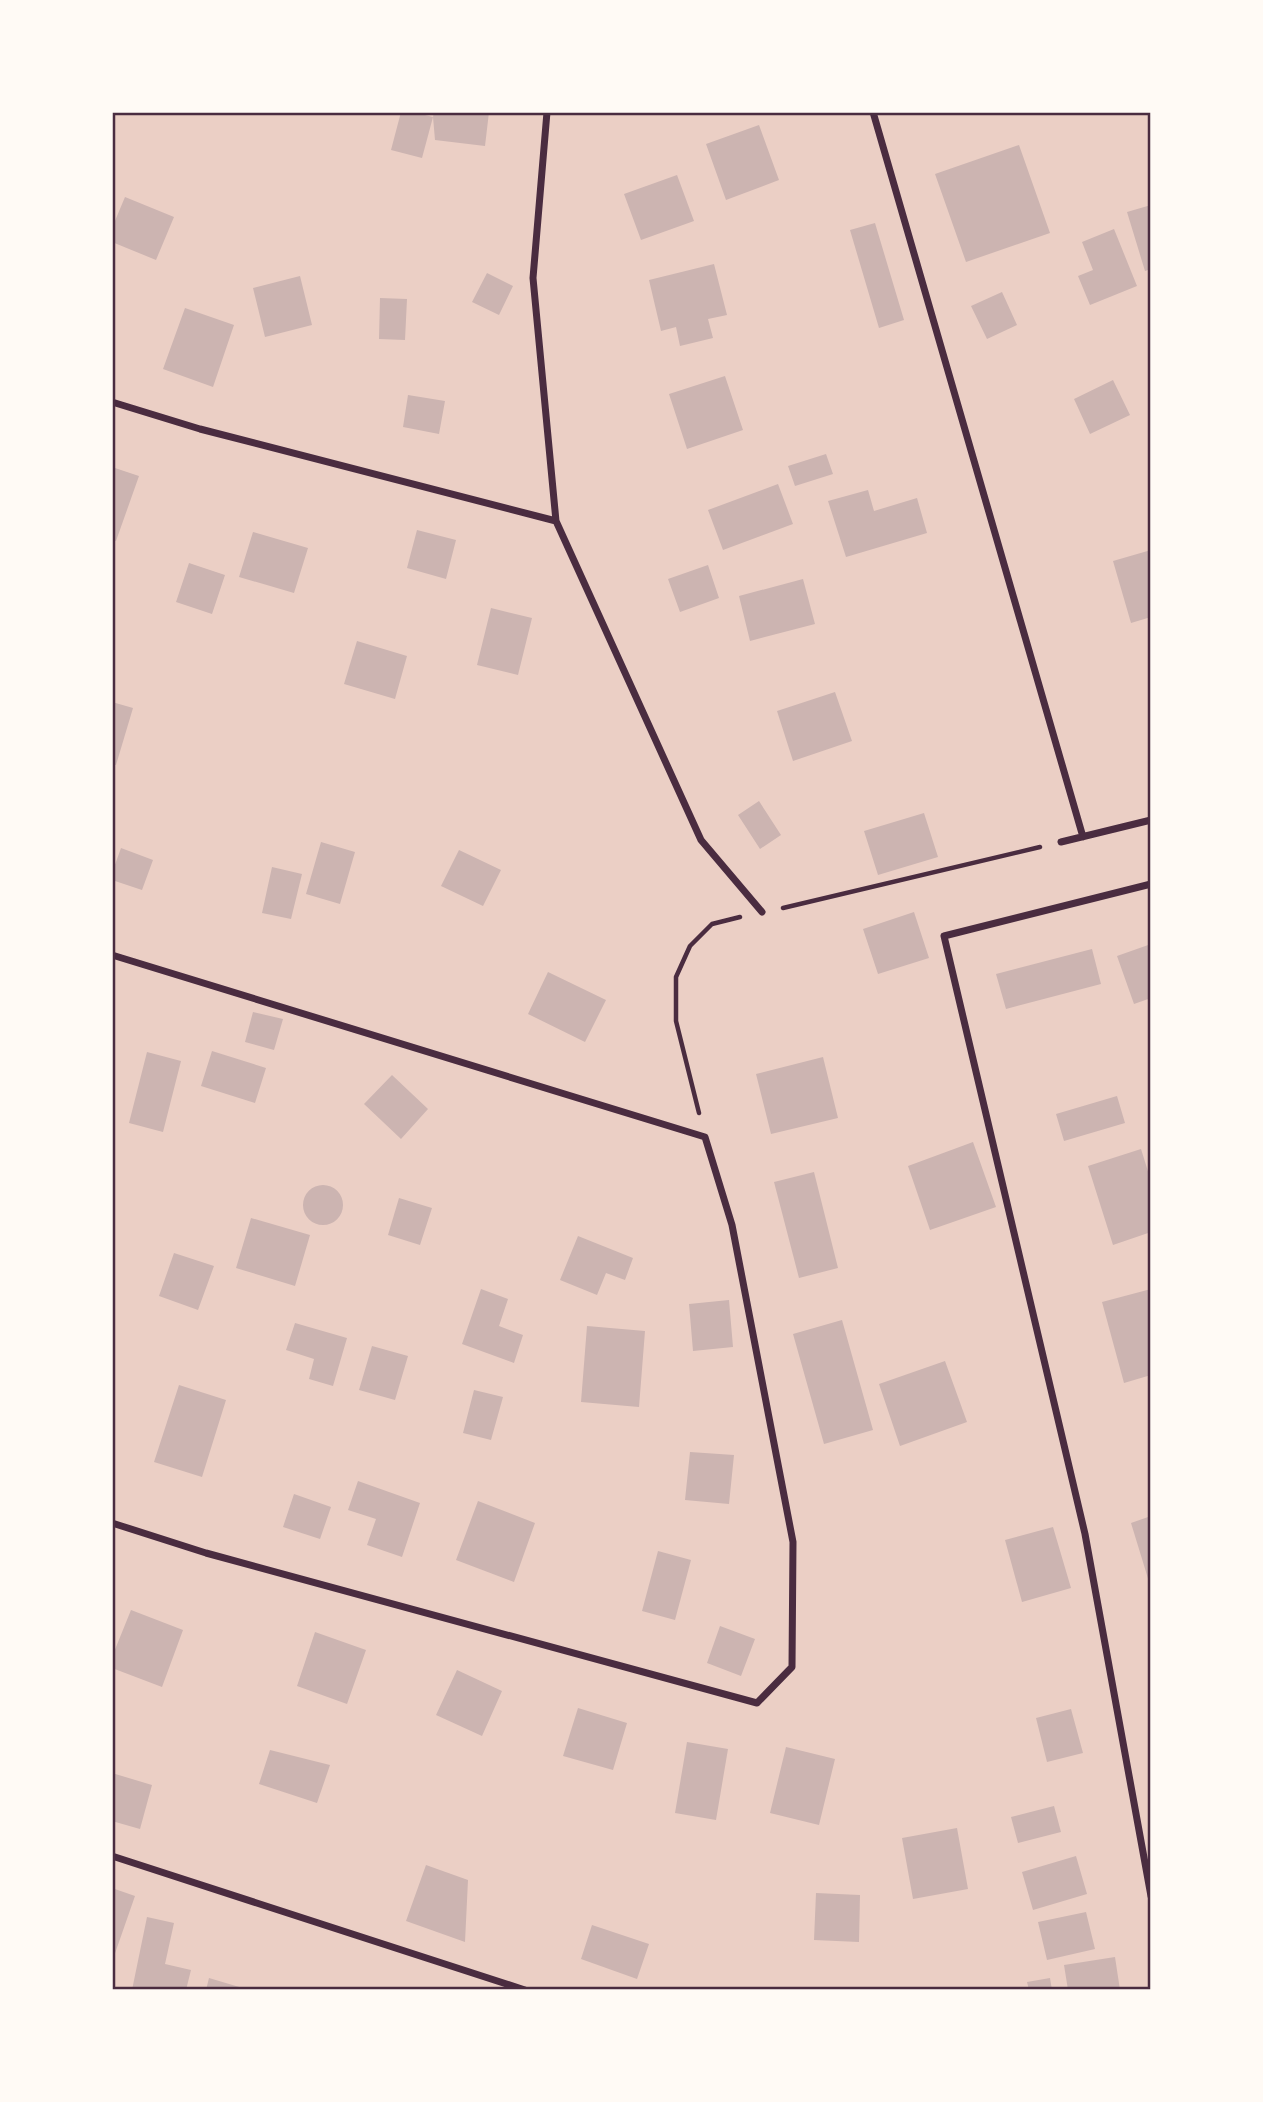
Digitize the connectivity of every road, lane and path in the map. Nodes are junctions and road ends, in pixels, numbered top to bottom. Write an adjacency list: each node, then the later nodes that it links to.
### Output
1 (547, 112): 4 (street)
2 (873, 112): 6 (street)
3 (112, 401): 4 (street)
4 (556, 521): 9 (street)
5 (1151, 820): 6 (street)
6 (1083, 837): 7 (street)
7 (1061, 842): 9 (path)
8 (1151, 884): 14 (street)
9 (762, 912): 11 (path)
10 (112, 955): 11 (street)
11 (705, 1137): 12 (street)
12 (112, 1522)
13 (112, 1856): 15 (street)
14 (1151, 1896)
15 (525, 1990)

